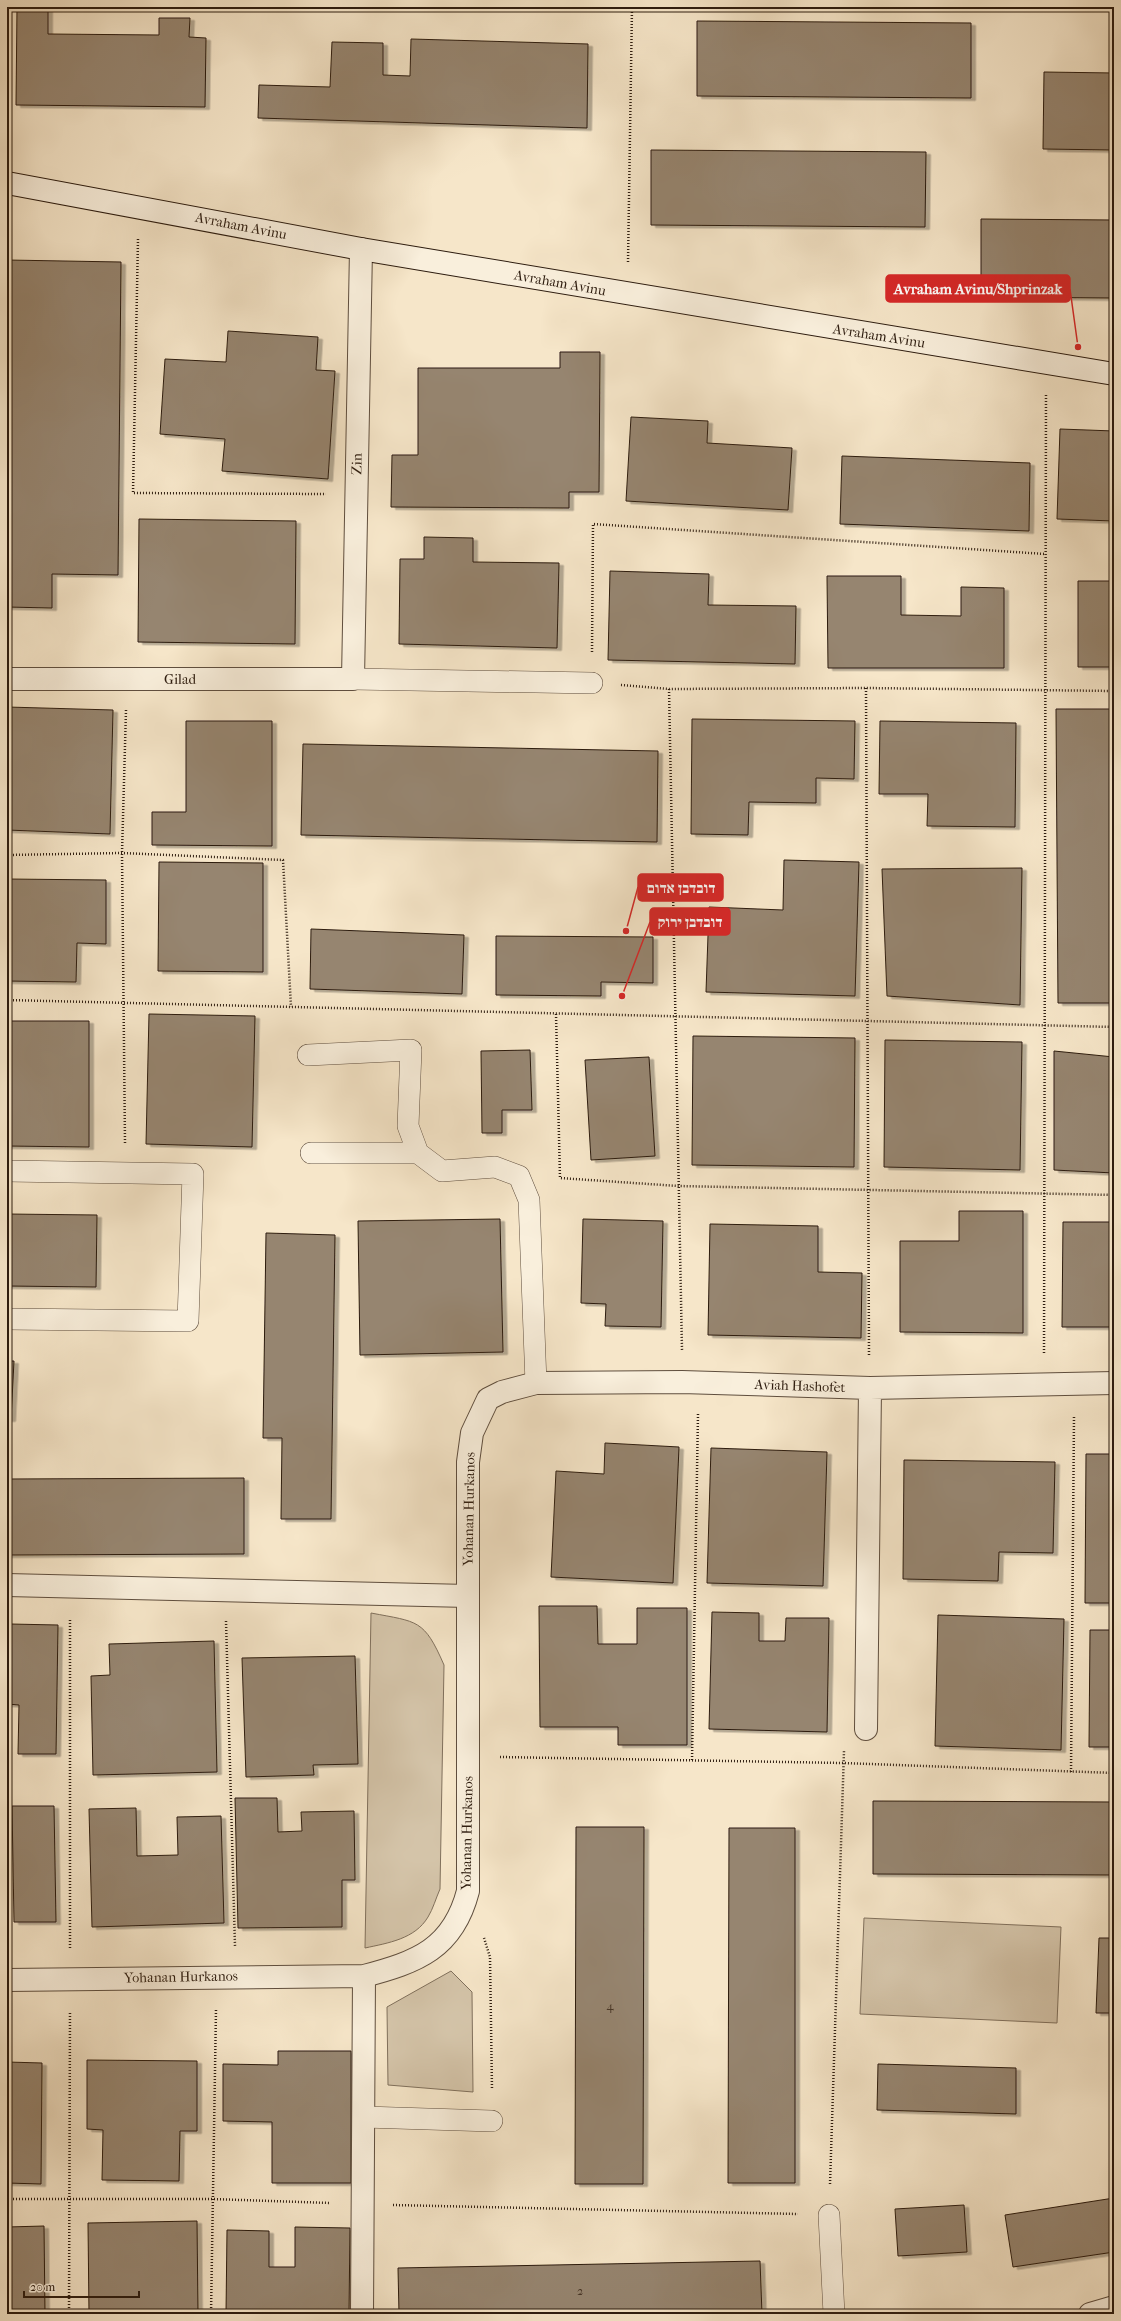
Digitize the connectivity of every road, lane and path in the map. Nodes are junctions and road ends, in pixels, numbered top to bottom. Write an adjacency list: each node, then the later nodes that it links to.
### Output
1 (632, 7): 5 (path)
2 (7, 183): 3 (street, Avraham Avinu)
3 (139, 207): 4 (street, Avraham Avinu); 8 (path)
4 (361, 249): 5 (street, Avraham Avinu); 8 (street, Zin)
5 (627, 295): 6 (street, Avraham Avinu)
6 (1046, 364): 7 (street, Avraham Avinu); 9 (path)
7 (1114, 374)
8 (356, 494): 12 (street, Zin)
9 (1046, 554): 13 (path); 16 (path)
10 (7, 679): 11 (street, Gilad)
11 (126, 679): 12 (street, Gilad); 18 (path)
12 (353, 679): 13 (lane)
13 (592, 683): 15 (path)
14 (866, 688): 15 (path); 16 (path); 25 (path)
15 (669, 689): 24 (path)
16 (1046, 690): 17 (path); 26 (path)
17 (1114, 691)
18 (122, 853): 19 (path); 21 (path); 22 (path)
19 (7, 855)
20 (7, 1000): 21 (path)
21 (124, 1003): 22 (path); 32 (path)
22 (291, 1007): 23 (path)
23 (556, 1014): 24 (path); 33 (path)
24 (675, 1017): 25 (path); 33 (path)
25 (868, 1021): 26 (path); 34 (path)
26 (1045, 1026): 27 (path); 35 (path)
27 (1114, 1027)
28 (308, 1056): 30 (lane)
29 (311, 1153): 30 (lane)
30 (418, 1153): 38 (lane)
31 (7, 1171): 32 (lane)
32 (125, 1172): 37 (lane)
33 (678, 1186): 34 (path); 39 (path)
34 (869, 1190): 35 (path); 43 (path)
35 (1045, 1193): 36 (path); 40 (path)
36 (1114, 1195)
37 (7, 1319)
38 (536, 1383): 39 (street, Aviah Hashofet); 44 (street, Aviah Hashofet)
39 (690, 1383): 43 (street, Aviah Hashofet); 50 (path)
40 (1044, 1383): 41 (street, Aviah Hashofet); 43 (street, Aviah Hashofet)
41 (1074, 1383): 42 (street, Aviah Hashofet); 52 (path)
42 (1114, 1383)
43 (870, 1388): 48 (street)
44 (488, 1399): 47 (street, Yohanan Hurkanos)
45 (7, 1585): 46 (street)
46 (225, 1590): 47 (street); 55 (path)
47 (468, 1596): 49 (street, Yohanan Hurkanos)
48 (866, 1728): 51 (path)
49 (468, 1757): 50 (path); 54 (street, Yohanan Hurkanos)
50 (692, 1760): 51 (path)
51 (843, 1763): 52 (path); 63 (path)
52 (1071, 1772): 53 (path)
53 (1114, 1773)
54 (468, 1891): 56 (street, Yohanan Hurkanos); 59 (path)
55 (226, 1976): 56 (street, Yohanan Hurkanos); 57 (street, Yohanan Hurkanos); 61 (path)
56 (364, 1976): 58 (street)
57 (7, 1980)
58 (364, 2117): 59 (lane); 62 (street)
59 (492, 2121)
60 (7, 2199): 61 (path)
61 (212, 2199): 62 (path); 65 (path)
62 (364, 2204): 63 (path); 66 (street)
63 (829, 2214): 67 (lane)
64 (1114, 2307): 68 (street)
65 (211, 2314)
66 (362, 2314)
67 (834, 2314)
68 (1090, 2314)

